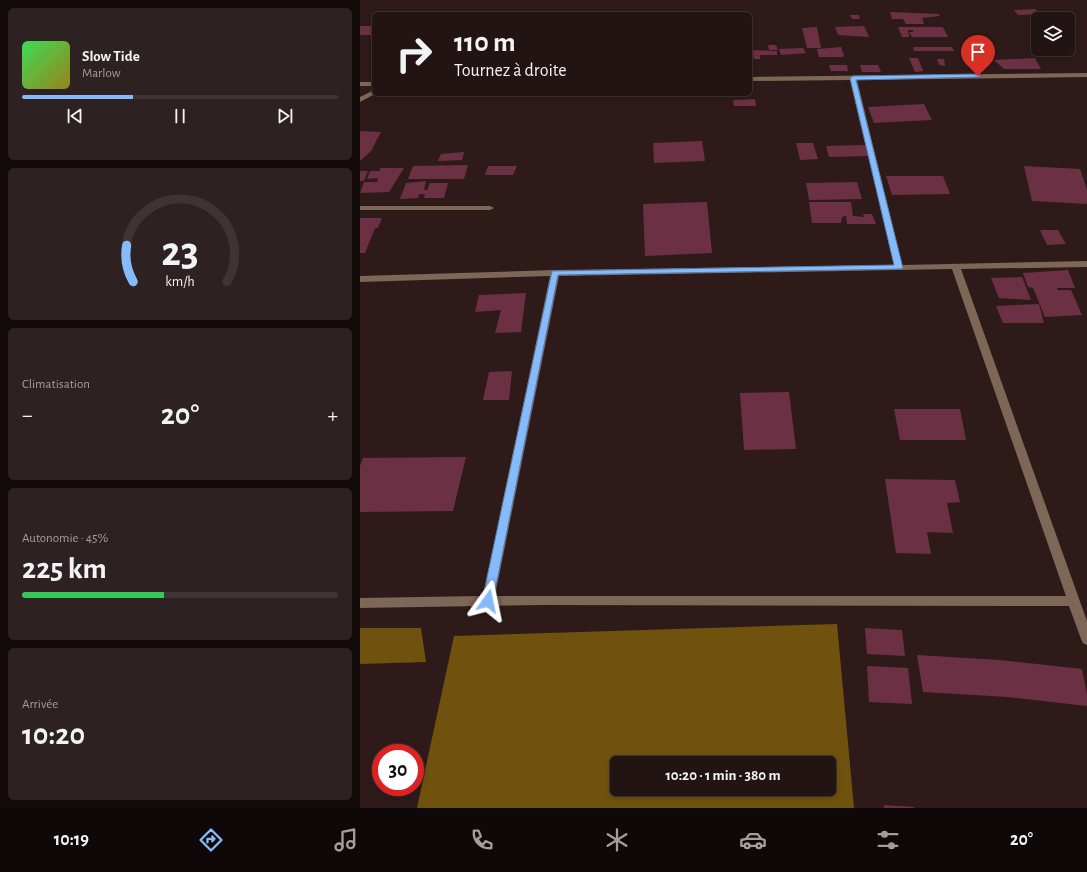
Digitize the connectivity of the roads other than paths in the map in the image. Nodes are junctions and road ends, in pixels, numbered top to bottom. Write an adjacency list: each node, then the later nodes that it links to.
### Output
1 (1087, 75): 2 (street)
2 (853, 78): 3 (street); 12 (street)
3 (752, 79)
4 (360, 84): 5 (street)
5 (372, 84)
6 (372, 93): 7 (street)
7 (360, 100)
8 (360, 208): 9 (street)
9 (490, 208)
10 (1087, 264): 11 (street)
11 (956, 267): 12 (street); 16 (street)
12 (899, 268): 13 (street)
13 (555, 273): 14 (street); 15 (street)
14 (360, 279)
15 (488, 601): 16 (street); 17 (street)
16 (1074, 601): 18 (street)
17 (360, 603)
18 (1087, 639)

